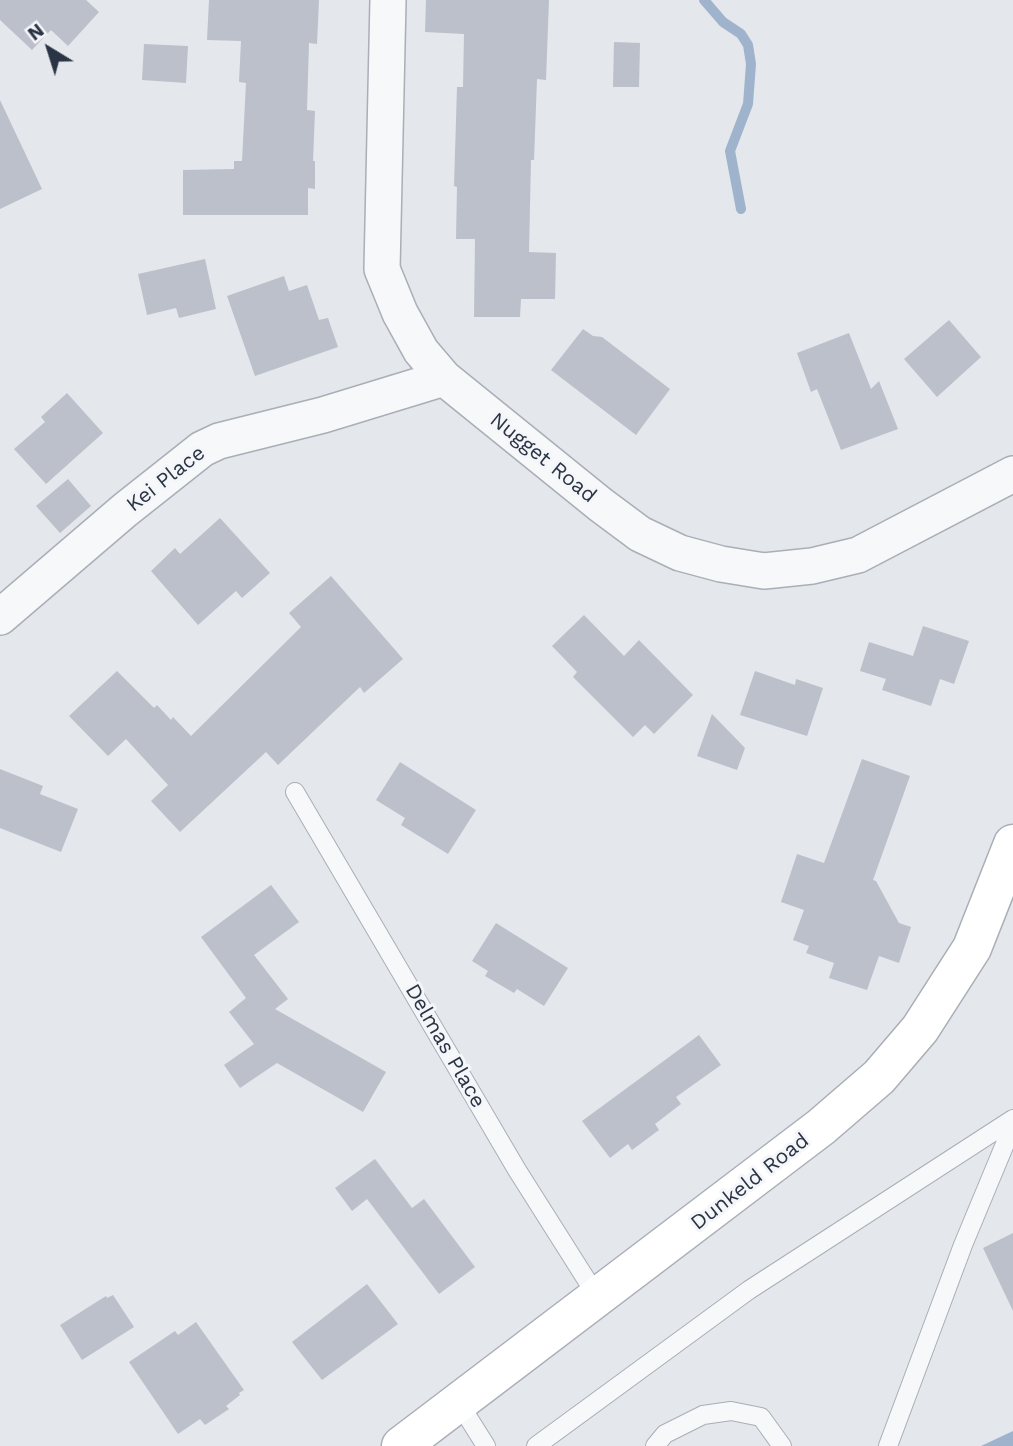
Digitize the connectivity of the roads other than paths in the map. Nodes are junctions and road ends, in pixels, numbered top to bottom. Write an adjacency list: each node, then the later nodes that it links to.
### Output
1 (388, 0): 2 (street, Nugget Road)
2 (444, 378): 3 (street, Nugget Road); 4 (street, Kei Place)
3 (1013, 474)
4 (0, 617)
5 (295, 792): 9 (lane, Delmas Place)
6 (1013, 844): 9 (main road, Dunkeld Road)
7 (1013, 1119): 13 (lane)
8 (1013, 1135): 16 (lane)
9 (598, 1298): 10 (main road, Dunkeld Road)
10 (459, 1403): 11 (main road, Dunkeld Road); 12 (lane)
11 (401, 1446)
12 (486, 1446)
13 (536, 1446)
14 (655, 1446): 15 (lane)
15 (782, 1446)
16 (888, 1446)

